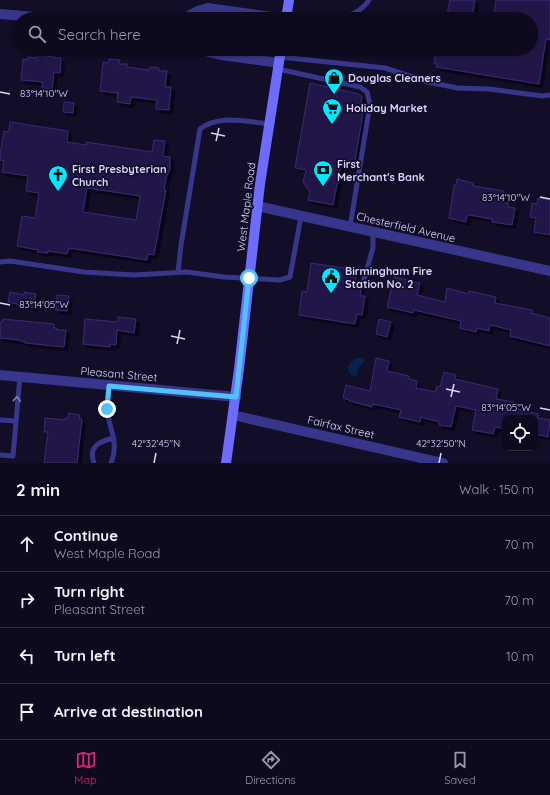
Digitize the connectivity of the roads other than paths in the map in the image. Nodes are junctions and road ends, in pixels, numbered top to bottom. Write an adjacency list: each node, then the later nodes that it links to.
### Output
1 (289, 0): 5 (main road)
2 (369, 0): 6 (lane)
3 (196, 12): 4 (street)
4 (236, 12)
5 (287, 12)
6 (357, 12)
7 (0, 14): 8 (street)
8 (12, 15)
9 (233, 56): 10 (street)
10 (280, 60): 11 (lane); 12 (main road, West Maple Road); 15 (lane)
11 (550, 95)
12 (270, 124): 13 (main road, West Maple Road); 19 (lane)
13 (257, 206): 14 (street, Chesterfield Avenue); 20 (main road, West Maple Road)
14 (301, 216): 15 (street, Chesterfield Avenue); 20 (lane)
15 (350, 227): 16 (street, Chesterfield Avenue)
16 (373, 232): 18 (street, Chesterfield Avenue); 21 (lane)
17 (0, 262): 19 (lane)
18 (550, 271)
19 (178, 272): 20 (lane)
20 (249, 278): 25 (main road, West Maple Road)
21 (364, 279)
22 (0, 375): 23 (street, Pleasant Street)
23 (20, 376): 24 (street, Pleasant Street); 28 (lane, one-way to 23)
24 (109, 386): 25 (street, Pleasant Street); 29 (lane)
25 (236, 397): 26 (main road, West Maple Road)
26 (233, 415): 33 (main road, West Maple Road); 34 (street, Fairfax Street)
27 (0, 420): 28 (lane)
28 (15, 422): 30 (lane)
29 (114, 438): 31 (lane); 32 (lane)
30 (0, 455)
31 (94, 463)
32 (111, 463)
33 (226, 463)
34 (443, 463)

